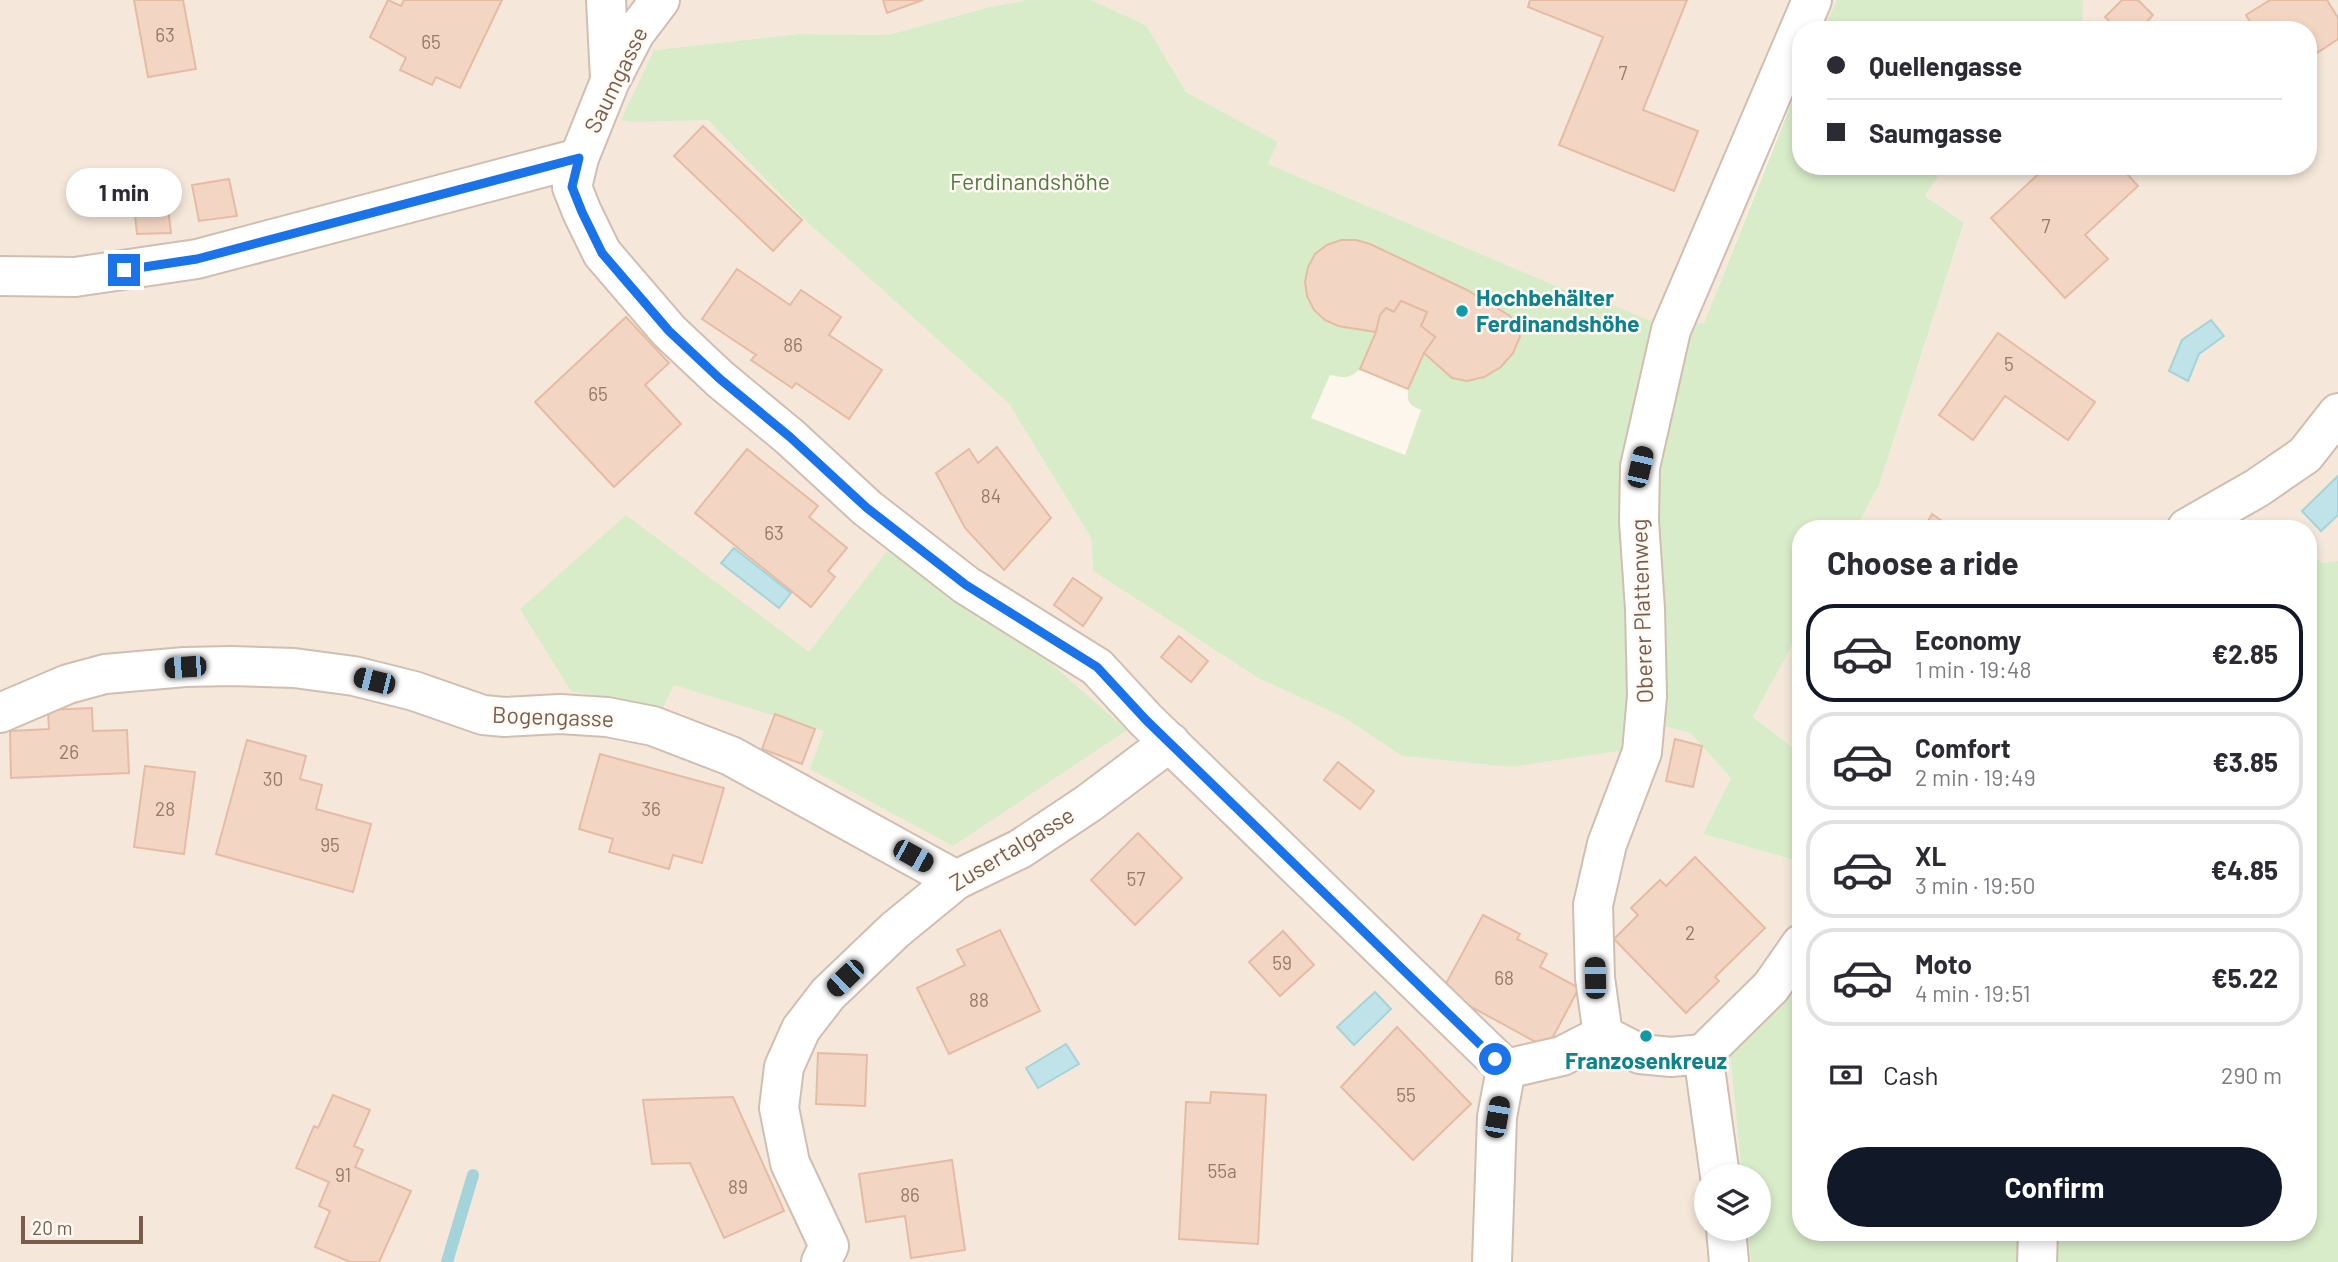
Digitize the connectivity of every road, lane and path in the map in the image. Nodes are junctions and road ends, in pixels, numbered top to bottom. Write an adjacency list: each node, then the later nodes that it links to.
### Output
1 (606, 0): 6 (street)
2 (660, 0): 6 (street, Saumgasse)
3 (1812, 0): 4 (street, Oberer Plattenweg)
4 (1803, 21)
5 (1792, 47): 15 (street, Oberer Plattenweg)
6 (610, 81): 7 (street, Saumgasse)
7 (579, 158): 8 (street, Saumgasse); 12 (street)
8 (0, 276)
9 (2338, 413): 10 (street)
10 (2201, 520)
11 (0, 713): 13 (street, Bogengasse)
12 (1171, 742): 13 (street, Zusertalgasse); 17 (street)
13 (956, 880): 21 (street, Zusertalgasse)
14 (1792, 957): 16 (street)
15 (1603, 1035): 16 (street); 17 (street)
16 (1703, 1054): 18 (street)
17 (1506, 1069): 22 (street)
18 (1718, 1164)
19 (1728, 1241): 23 (street)
20 (2038, 1241): 24 (street)
21 (821, 1262)
22 (1492, 1262)
23 (1730, 1262)
24 (2037, 1262)

